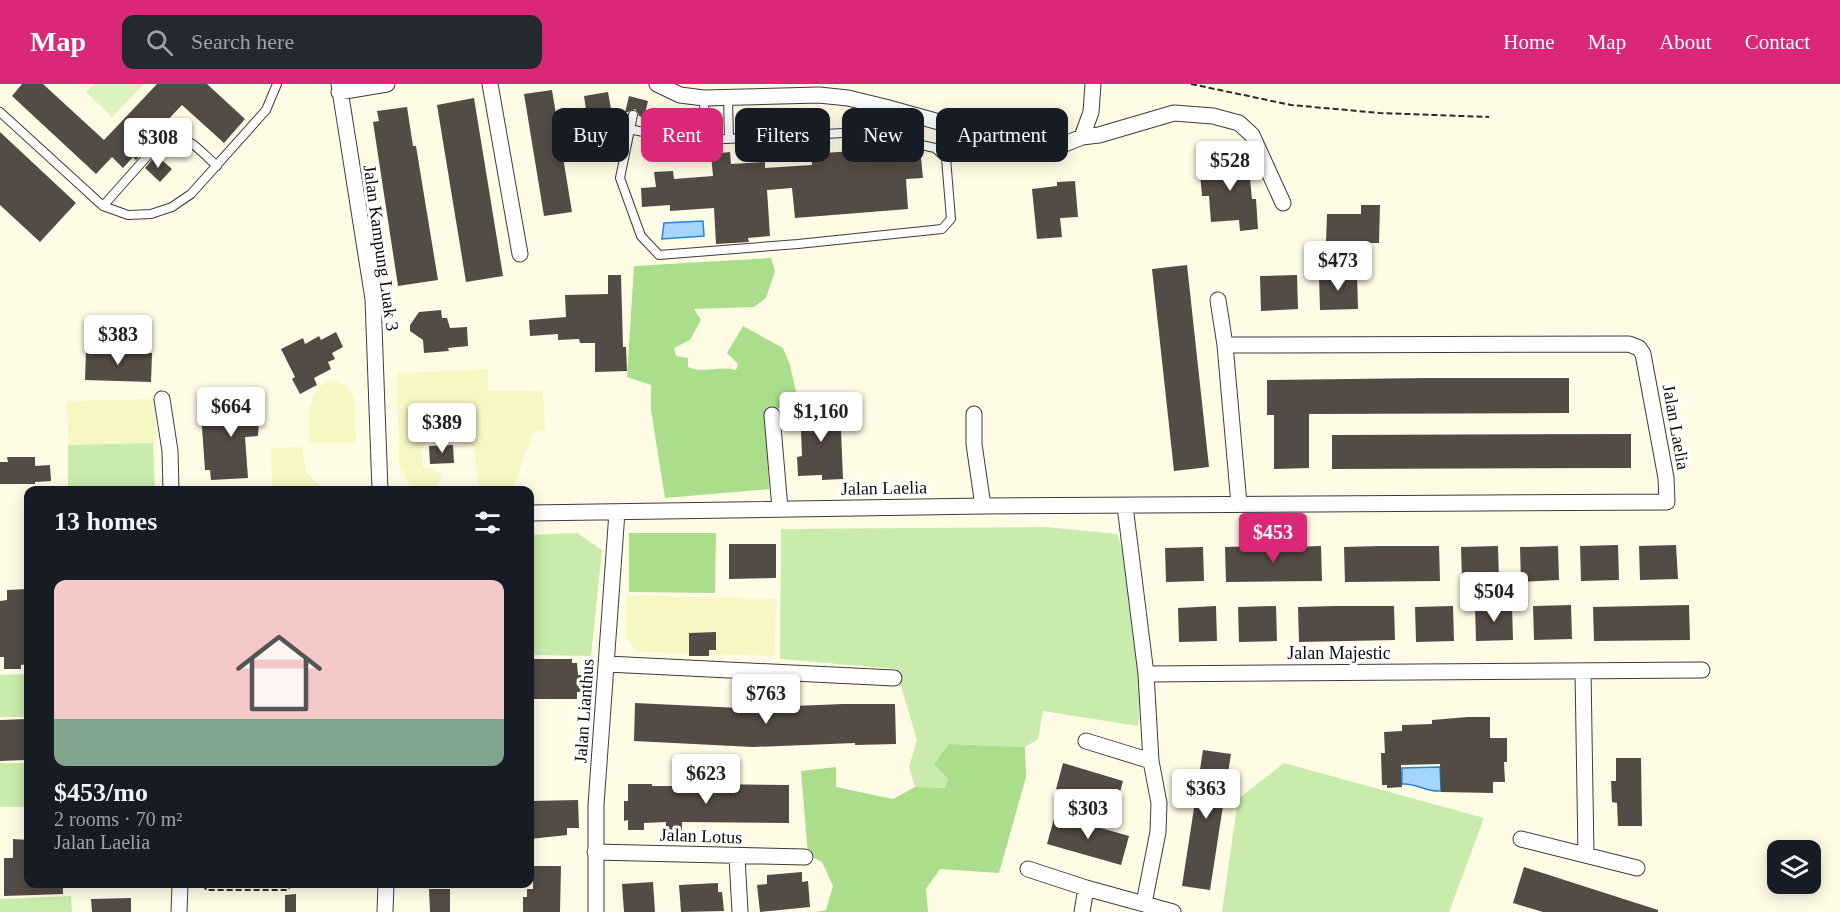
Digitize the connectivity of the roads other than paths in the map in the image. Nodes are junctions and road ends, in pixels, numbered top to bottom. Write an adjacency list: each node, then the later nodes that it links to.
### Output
1 (277, 84): 18 (lane)
2 (387, 84): 6 (street)
3 (490, 84): 21 (street)
4 (657, 84): 7 (street)
5 (1093, 84): 14 (street)
6 (339, 88): 28 (street, Jalan Kampung Luak 3)
7 (704, 98): 8 (street); 9 (lane)
8 (728, 98): 14 (street); 16 (lane)
9 (704, 108)
10 (0, 112): 20 (lane)
11 (633, 115): 12 (lane)
12 (629, 129): 13 (lane)
13 (641, 131)
14 (1082, 136): 19 (street)
15 (723, 139): 16 (lane)
16 (729, 139): 17 (lane)
17 (624, 162)
18 (217, 166): 20 (lane); 20 (lane)
19 (1283, 203)
20 (103, 206)
21 (520, 254)
22 (1218, 300): 23 (street)
23 (1224, 345): 29 (street); 29 (street, Jalan Laelia)
24 (162, 399): 27 (street)
25 (974, 414): 30 (street)
26 (772, 415): 32 (street)
27 (171, 486)
28 (380, 486)
29 (1239, 504): 31 (street, Jalan Laelia)
30 (983, 506): 31 (street, Jalan Laelia); 32 (street, Jalan Laelia)
31 (1125, 506): 38 (street)
32 (780, 509): 33 (street, Jalan Laelia)
33 (617, 512): 34 (street, Jalan Laelia); 35 (street, Jalan Lianthus)
34 (534, 513)
35 (607, 664): 39 (street); 43 (street, Jalan Lianthus)
36 (1702, 670): 37 (street, Jalan Majestic)
37 (1583, 671): 38 (street, Jalan Majestic); 44 (street)
38 (1146, 674): 41 (street)
39 (894, 678)
40 (1086, 741): 41 (street)
41 (1152, 761): 52 (street)
42 (1521, 839): 44 (street)
43 (595, 852): 45 (street, Jalan Lotus); 55 (street, Jalan Lianthus)
44 (1586, 855): 47 (street)
45 (737, 857): 46 (street, Jalan Lotus); 56 (street)
46 (805, 857)
47 (1637, 868)
48 (1028, 869): 51 (street)
49 (180, 888): 53 (street)
50 (386, 888): 54 (street)
51 (1086, 888): 52 (street); 57 (street)
52 (1144, 903): 58 (street)
53 (179, 912)
54 (385, 912)
55 (596, 912)
56 (740, 912)
57 (1082, 912)
58 (1173, 912)

